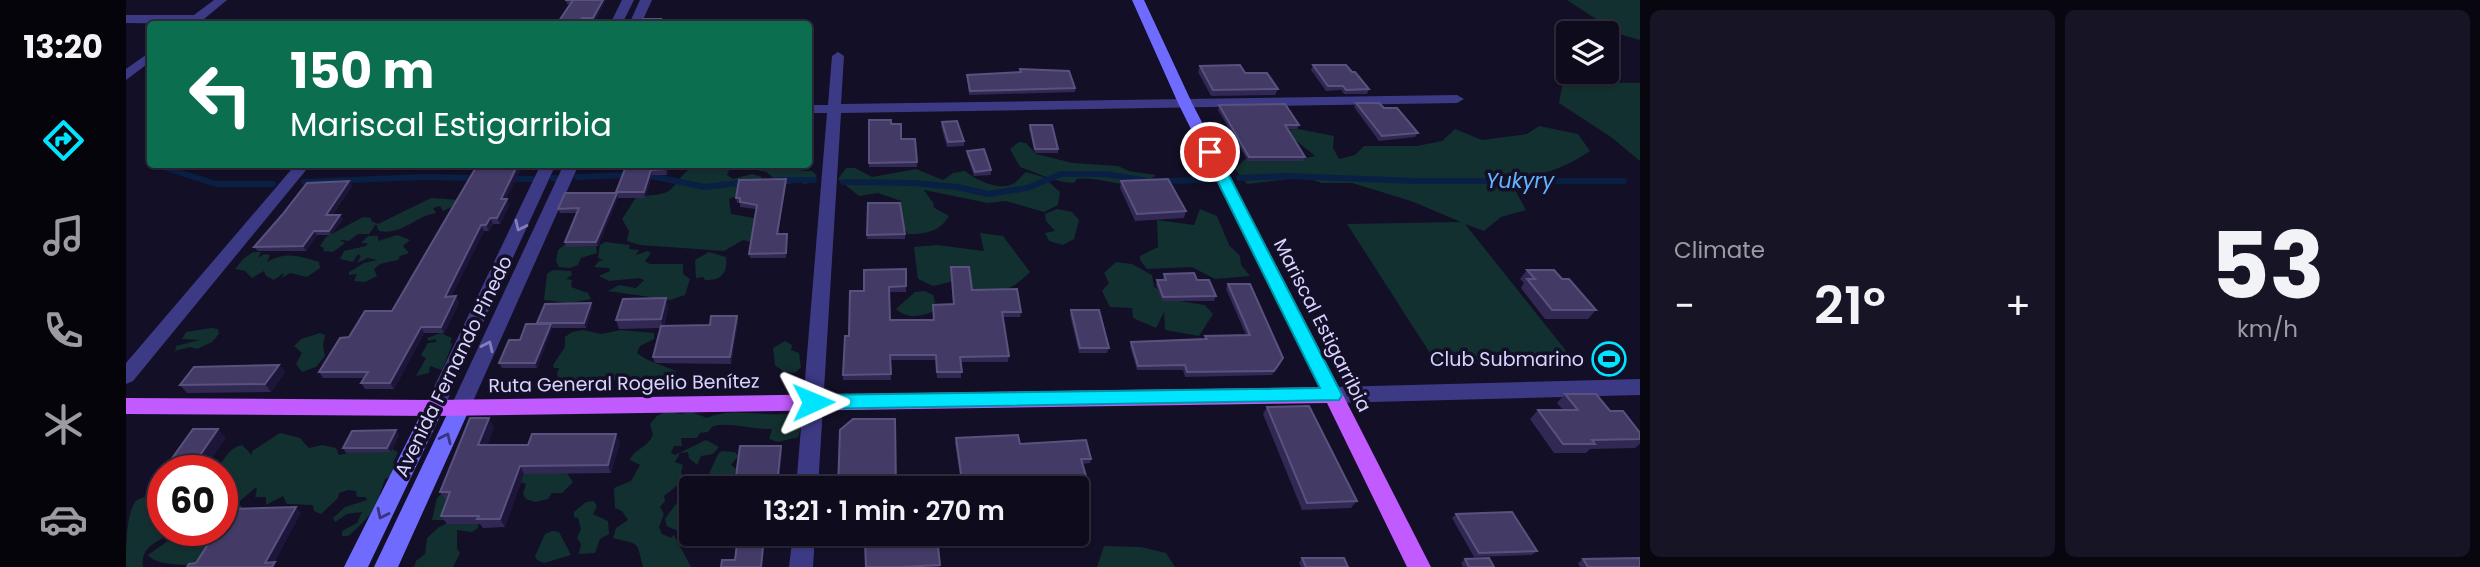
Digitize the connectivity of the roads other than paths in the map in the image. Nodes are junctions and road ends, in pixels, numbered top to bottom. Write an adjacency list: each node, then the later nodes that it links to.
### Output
1 (221, 0): 7 (street)
2 (628, 0): 8 (street)
3 (646, 0): 9 (street)
4 (1138, 0): 14 (street, Mariscal Estigarribia)
5 (126, 19): 6 (street)
6 (171, 21)
7 (195, 21)
8 (618, 21)
9 (636, 21)
10 (838, 56): 16 (street)
11 (147, 59): 12 (street)
12 (126, 76)
13 (1457, 99): 14 (street)
14 (1185, 103): 16 (street); 22 (street, Mariscal Estigarribia)
15 (812, 109): 16 (street)
16 (834, 109): 23 (street)
17 (301, 168): 20 (street)
18 (548, 168): 25 (street, Avenida Fernando Pinedo, one-way to 25)
19 (570, 168): 26 (street, Avenida Fernando Pinedo, one-way to 19)
20 (126, 376)
21 (1640, 387): 22 (street)
22 (1333, 395): 23 (main road, Ruta General Rogelio Benítez); 32 (main road, Mariscal Estigarribia)
23 (813, 402): 26 (main road, Ruta General Rogelio Benítez); 27 (street)
24 (126, 406): 25 (main road, Ruta General Rogelio Benítez)
25 (434, 408): 26 (main road, Ruta General Rogelio Benítez); 29 (street, Avenida Fernando Pinedo, one-way to 29)
26 (460, 408): 30 (street, Avenida Fernando Pinedo, one-way to 26)
27 (808, 476)
28 (803, 546): 31 (street)
29 (356, 567)
30 (386, 567)
31 (802, 567)
32 (1419, 567)

